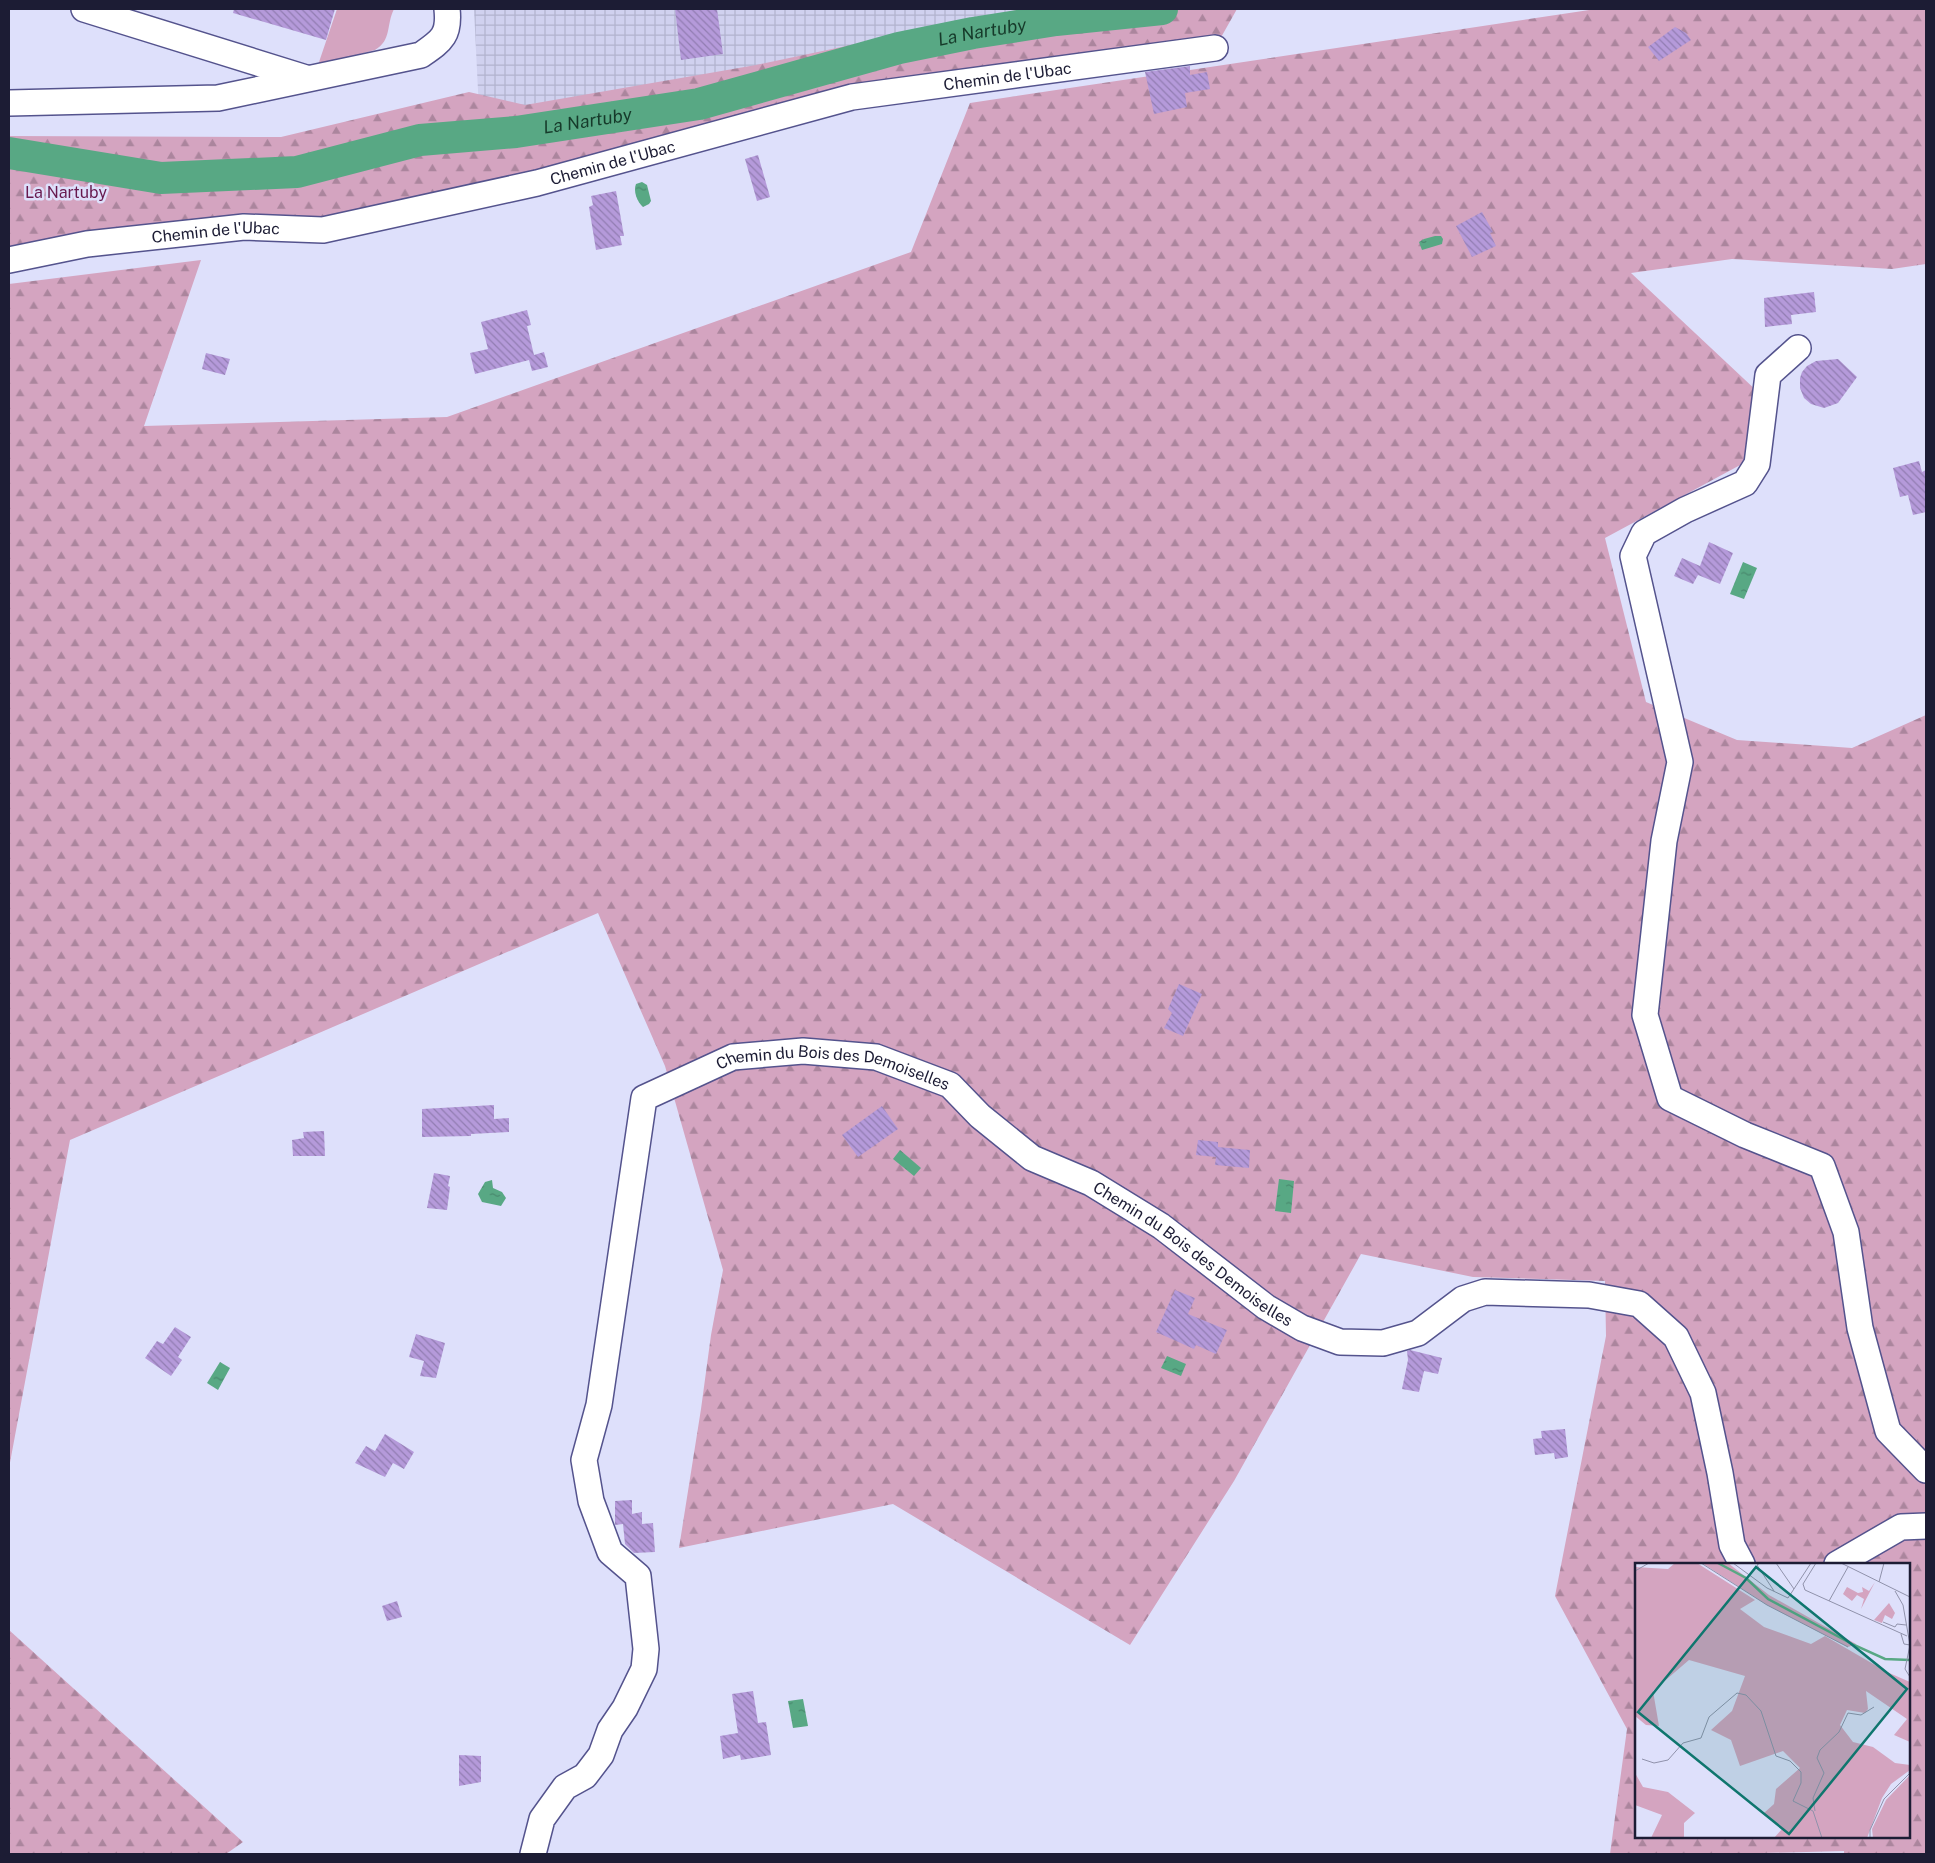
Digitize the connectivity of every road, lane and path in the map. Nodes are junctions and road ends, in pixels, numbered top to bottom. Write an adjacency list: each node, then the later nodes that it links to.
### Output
1 (84, 9): 4 (street)
2 (447, 9): 4 (street)
3 (1215, 48): 6 (street, Chemin de l'Ubac)
4 (309, 78): 5 (street)
5 (9, 104)
6 (9, 260)
7 (1798, 348): 8 (street)
8 (1926, 1470)
9 (1926, 1526): 11 (street)
10 (1741, 1563): 12 (street, Chemin du Bois des Demoiselles)
11 (1839, 1563)
12 (533, 1854)

